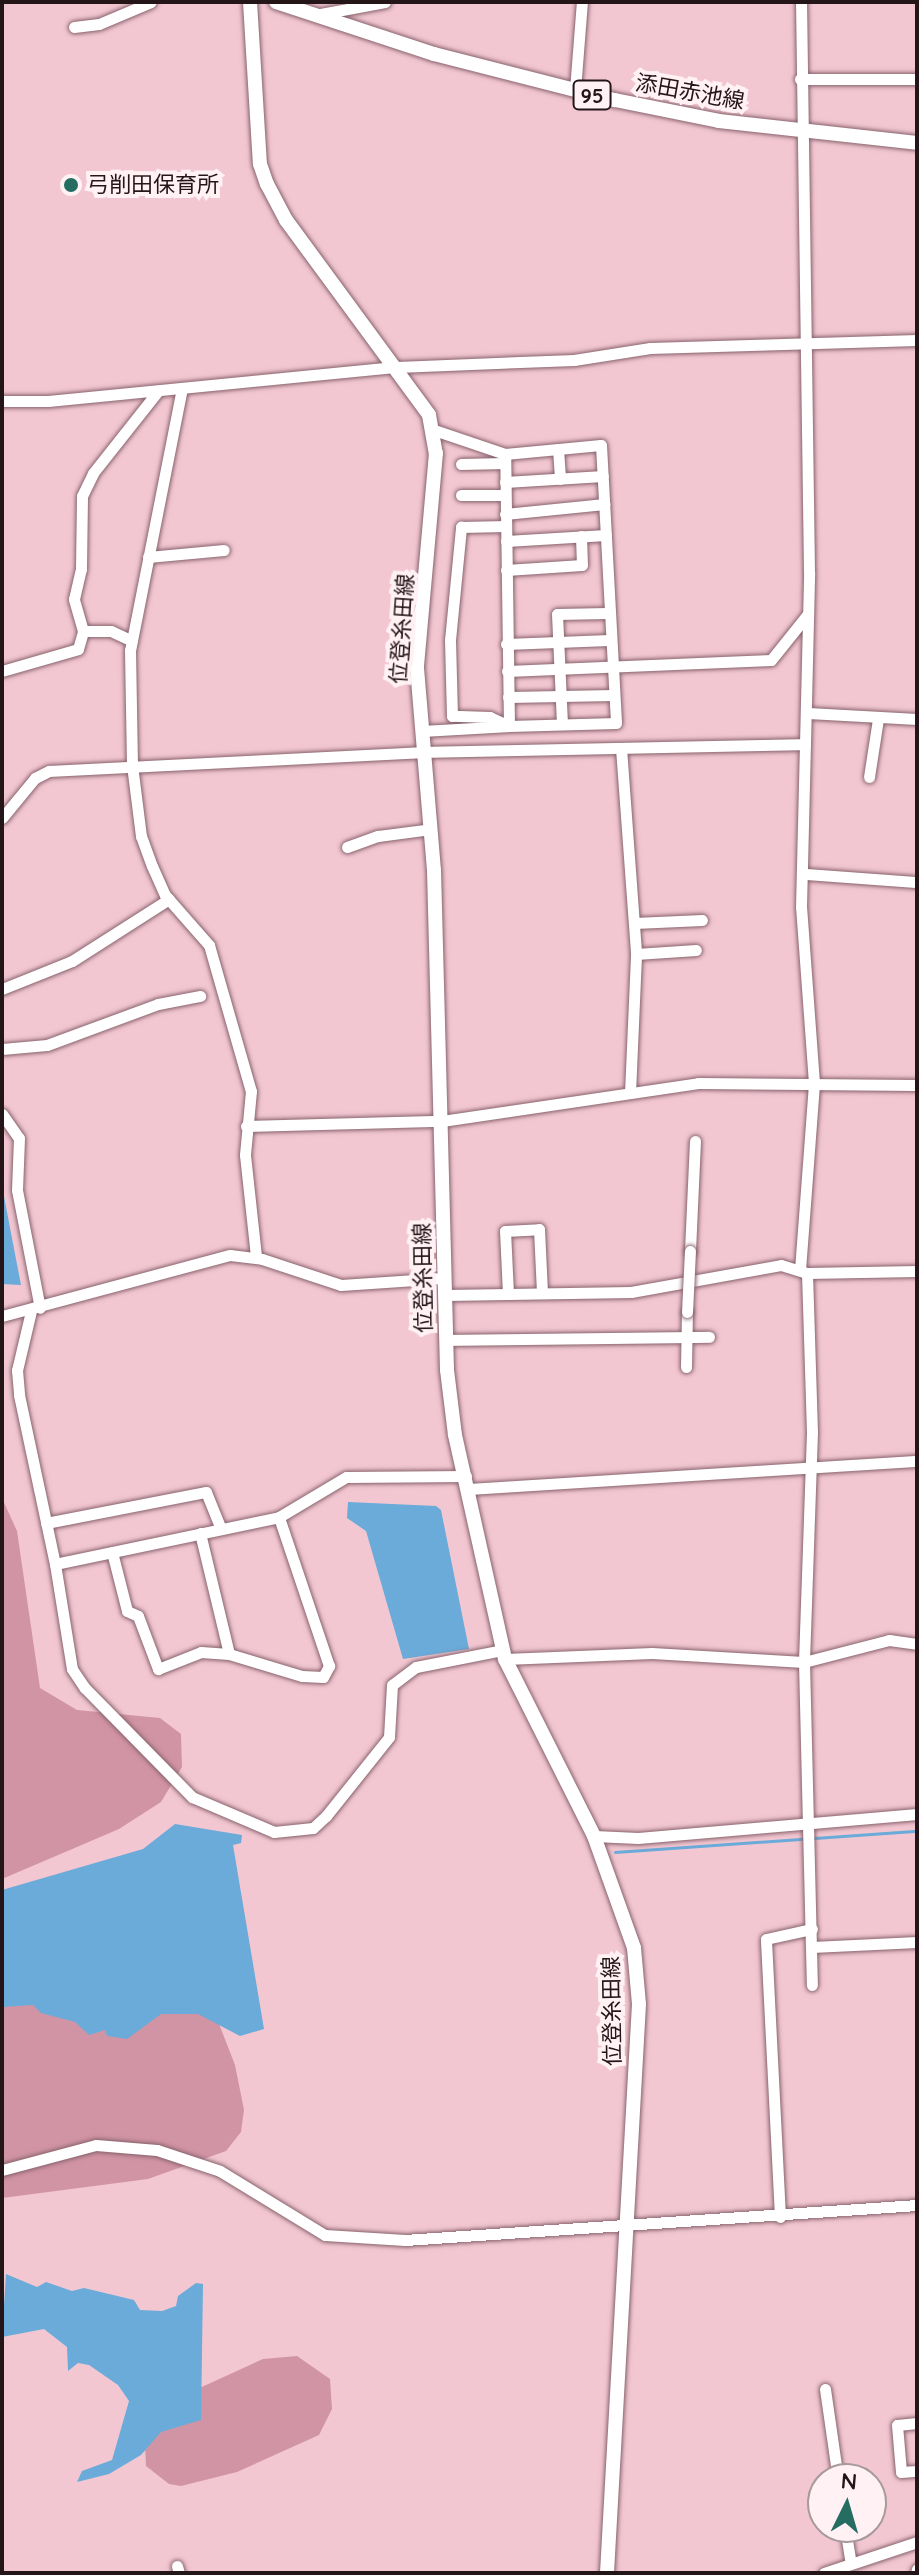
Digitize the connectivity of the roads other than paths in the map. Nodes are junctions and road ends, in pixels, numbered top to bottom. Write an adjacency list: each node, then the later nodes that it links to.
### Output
1 (151, 2): 8 (street)
2 (250, 2): 16 (main road, 位登糸田線)
3 (276, 2): 7 (main road, 添田赤池線 / 95)
4 (385, 2): 7 (street)
5 (582, 2): 11 (street)
6 (801, 2): 9 (street)
7 (314, 15): 11 (main road, 添田赤池線 / 95)
8 (74, 27)
9 (800, 79): 10 (street); 12 (street)
10 (917, 79)
11 (575, 90): 12 (main road, 添田赤池線 / 95)
12 (799, 132): 13 (main road, 添田赤池線 / 95); 15 (street)
13 (917, 143)
14 (917, 340): 15 (street)
15 (805, 347): 16 (street); 37 (street)
16 (397, 367): 17 (street); 20 (main road, 位登糸田線)
17 (182, 388): 18 (street); 34 (street)
18 (158, 391): 19 (street); 38 (street)
19 (2, 401)
20 (431, 429): 22 (street); 55 (main road, 位登糸田線)
21 (558, 449): 22 (street); 24 (street); 25 (street)
22 (505, 458): 23 (street); 26 (street)
23 (461, 464)
24 (603, 476): 25 (street); 28 (street)
25 (560, 479): 26 (street)
26 (505, 488): 27 (street); 29 (street)
27 (461, 495)
28 (605, 504): 29 (street); 30 (street)
29 (506, 520): 32 (street); 54 (street)
30 (606, 535): 31 (street); 36 (street)
31 (581, 536): 32 (street); 35 (street)
32 (506, 541): 35 (street)
33 (224, 550): 34 (street)
34 (148, 557): 40 (street)
35 (506, 570): 42 (street)
36 (607, 613): 39 (street); 41 (street)
37 (807, 615): 43 (street); 50 (street)
38 (83, 631): 40 (street); 45 (street)
39 (609, 640): 41 (street); 43 (street)
40 (132, 641): 59 (street)
41 (559, 642): 42 (street); 44 (street)
42 (506, 644): 46 (street)
43 (612, 666): 44 (street); 47 (street)
44 (560, 668): 46 (street); 48 (street)
45 (2, 671)
46 (507, 671): 49 (street)
47 (614, 695): 48 (street); 53 (street)
48 (561, 696): 49 (street); 53 (street)
49 (508, 697): 54 (street)
50 (808, 713): 51 (street); 56 (street)
51 (878, 719): 52 (street); 60 (street)
52 (917, 719)
53 (562, 724): 54 (street)
54 (509, 726): 55 (street)
55 (423, 731): 58 (main road, 位登糸田線)
56 (805, 744): 57 (street); 64 (street)
57 (621, 748): 58 (street); 68 (street)
58 (425, 752): 59 (street); 62 (main road, 位登糸田線)
59 (132, 765): 61 (street); 66 (street)
60 (869, 777)
61 (2, 818)
62 (431, 829): 63 (street); 78 (main road, 位登糸田線)
63 (347, 847)
64 (805, 874): 65 (street); 74 (street)
65 (917, 882)
66 (169, 899): 71 (street); 79 (street)
67 (702, 920): 68 (street)
68 (634, 923): 70 (street)
69 (696, 950): 70 (street)
70 (636, 954): 76 (street)
71 (2, 989)
72 (200, 996): 73 (street)
73 (2, 1049)
74 (814, 1083): 75 (street); 76 (street); 82 (street)
75 (917, 1085)
76 (630, 1093): 78 (street)
77 (2, 1114): 88 (street)
78 (442, 1121): 79 (street); 84 (main road, 位登糸田線)
79 (246, 1126): 81 (street)
80 (695, 1141): 90 (street, bridge)
81 (256, 1257): 84 (street); 88 (street)
82 (803, 1271): 83 (street); 85 (street); 95 (street)
83 (917, 1271)
84 (445, 1278): 87 (main road, 位登糸田線)
85 (542, 1293): 86 (street); 86 (street)
86 (508, 1294): 87 (street)
87 (446, 1295): 92 (main road, 位登糸田線)
88 (35, 1309): 89 (street); 98 (street)
89 (2, 1316)
90 (687, 1337): 91 (street); 92 (street); 93 (street)
91 (709, 1337)
92 (446, 1340): 96 (main road, 位登糸田線)
93 (686, 1367)
94 (917, 1461): 95 (street)
95 (811, 1468): 96 (street); 106 (street)
96 (468, 1482): 97 (street); 105 (main road, 位登糸田線)
97 (279, 1517): 99 (street); 104 (street)
98 (46, 1523): 99 (street); 102 (street)
99 (221, 1529): 100 (street)
100 (200, 1533): 101 (street); 104 (street)
101 (112, 1552): 102 (street); 104 (street)
102 (55, 1564): 105 (street)
103 (917, 1644): 106 (street)
104 (229, 1654)
105 (504, 1654): 106 (street); 109 (main road, 位登糸田線)
106 (804, 1662): 108 (street)
107 (917, 1814): 108 (street)
108 (811, 1825): 109 (street); 110 (street)
109 (594, 1836): 117 (main road, 位登糸田線)
110 (812, 1929): 112 (street); 116 (street)
111 (917, 1942): 112 (street)
112 (812, 1947): 113 (street)
113 (812, 1985)
114 (2, 2170): 117 (street)
115 (917, 2205): 116 (street)
116 (780, 2217): 117 (street)
117 (628, 2227): 125 (main road, 位登糸田線)
118 (825, 2389): 120 (street)
119 (917, 2423): 121 (street)
120 (836, 2463)
121 (917, 2471)
122 (917, 2542): 124 (street)
123 (848, 2543): 124 (street)
124 (851, 2564): 126 (street)
125 (607, 2573)
126 (824, 2573)

